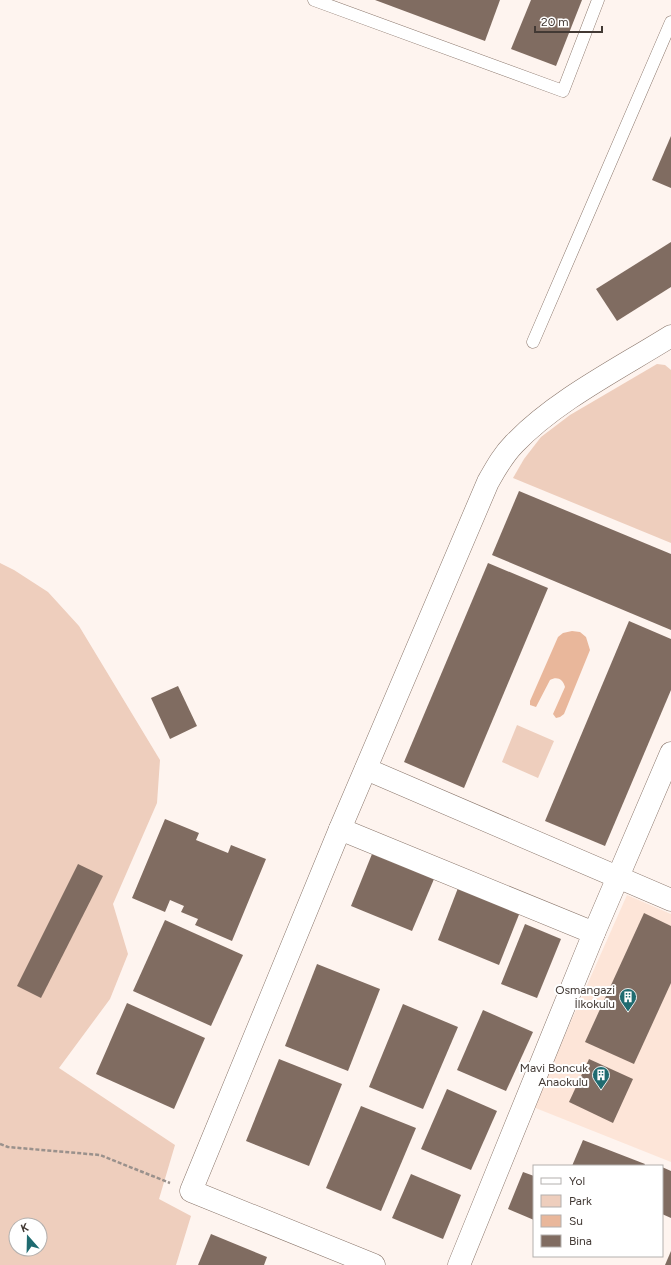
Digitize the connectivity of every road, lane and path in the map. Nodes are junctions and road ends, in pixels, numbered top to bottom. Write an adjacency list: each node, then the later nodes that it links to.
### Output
1 (314, 0): 2 (lane)
2 (598, 0)
3 (671, 22): 5 (lane)
4 (670, 341): 7 (street)
5 (533, 342)
6 (671, 753): 9 (street)
7 (366, 770): 8 (street); 9 (street)
8 (340, 829): 11 (street); 13 (street)
9 (618, 876): 10 (street); 11 (street)
10 (671, 900)
11 (594, 933): 15 (street)
12 (0, 1144): 13 (path)
13 (191, 1192): 14 (street)
14 (374, 1265)
15 (459, 1265)

